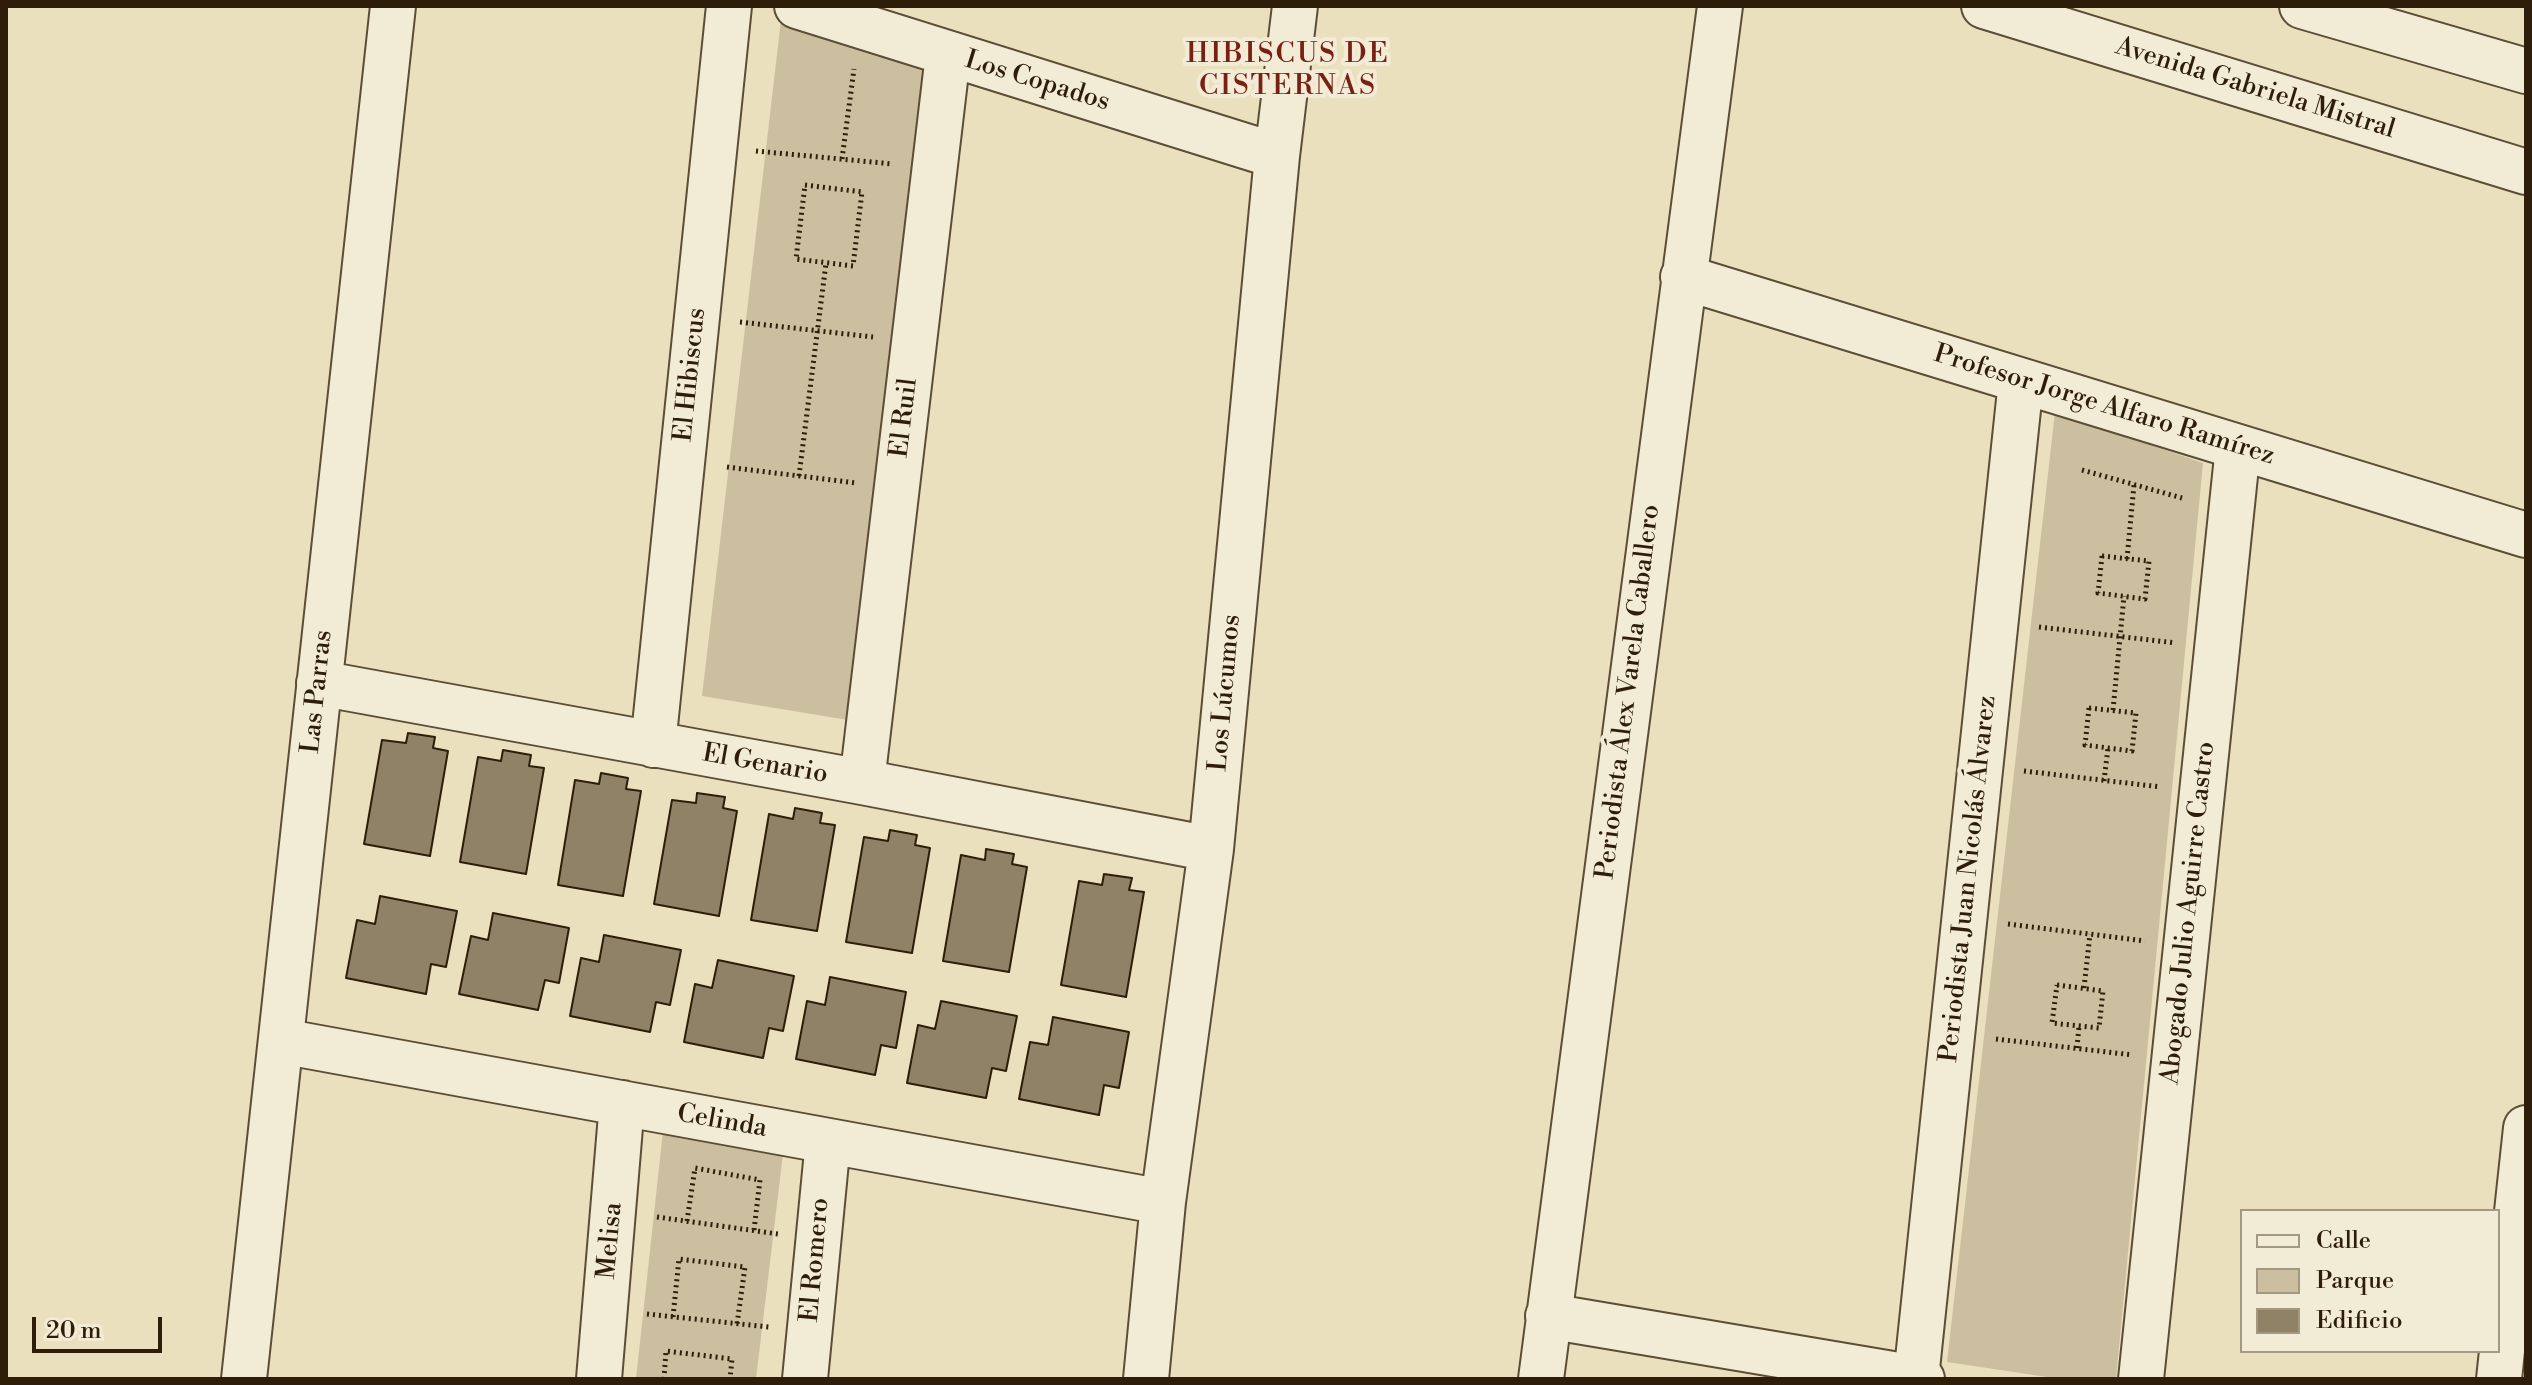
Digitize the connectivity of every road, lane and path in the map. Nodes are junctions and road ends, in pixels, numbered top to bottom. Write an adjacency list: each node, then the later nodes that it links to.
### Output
1 (393, 6): 33 (street, Las Parras)
2 (729, 6): 11 (street, El Hibiscus)
3 (797, 6): 8 (street, Los Copados)
4 (1295, 6): 12 (street, Los Lúcumos)
5 (1720, 6): 17 (street, Periodista Álex Varela Caballero)
6 (1984, 6): 15 (street, Avenida Gabriela Mistral)
7 (2302, 6): 10 (street)
8 (860, 27): 9 (street, Los Copados); 13 (path)
9 (948, 55): 12 (street, Los Copados); 14 (street, El Ruil)
10 (2526, 71)
11 (714, 147): 13 (path); 18 (street, El Hibiscus)
12 (1277, 156): 41 (street, Los Lúcumos)
13 (842, 159): 14 (path)
14 (934, 168): 19 (street, El Ruil)
15 (2526, 172)
16 (826, 263): 16 (path); 24 (path)
17 (1683, 277): 20 (street, Profesor Jorge Alfaro Ramírez); 60 (street, Periodista Álex Varela Caballero)
18 (697, 317): 19 (path); 22 (street, El Hibiscus)
19 (914, 341): 26 (street, El Ruil)
20 (2021, 381): 21 (street, Profesor Jorge Alfaro Ramírez); 31 (street, Periodista Juan Nicolás Álvarez)
21 (2238, 447): 28 (street, Profesor Jorge Alfaro Ramírez); 32 (street, Abogado Julio Aguirre Castro)
22 (682, 462): 24 (path); 35 (street, El Hibiscus)
23 (2082, 470): 25 (path)
24 (799, 476): 26 (path)
25 (2134, 485): 27 (path); 29 (path)
26 (896, 488): 39 (street, El Ruil)
27 (2182, 498)
28 (2526, 535)
29 (2127, 559): 30 (path); 30 (path)
30 (2124, 596): 34 (path)
31 (1996, 622): 32 (path); 37 (street, Periodista Juan Nicolás Álvarez)
32 (2217, 647): 40 (street, Abogado Julio Aguirre Castro)
33 (319, 683): 35 (street, El Genario); 48 (street, Las Parras)
34 (2113, 710): 36 (path); 36 (path)
35 (653, 745): 39 (street, El Genario)
36 (2108, 748): 38 (path)
37 (1980, 766): 38 (path); 42 (street, Periodista Juan Nicolás Álvarez)
38 (2104, 781): 40 (path)
39 (862, 782): 41 (street, El Genario)
40 (2202, 791): 44 (street, Abogado Julio Aguirre Castro)
41 (1211, 849): 54 (street, Los Lúcumos)
42 (1965, 919): 43 (path); 47 (street, Periodista Juan Nicolás Álvarez)
43 (2090, 934): 44 (path); 45 (path)
44 (2186, 945): 50 (street, Abogado Julio Aguirre Castro)
45 (2084, 988): 46 (path); 46 (path)
46 (2079, 1026): 49 (path)
47 (1952, 1034): 49 (path); 64 (street, Periodista Juan Nicolás Álvarez)
48 (281, 1041): 51 (street, Celinda); 65 (street, Las Parras)
49 (2077, 1048): 50 (path)
50 (2174, 1059): 73 (street, Abogado Julio Aguirre Castro)
51 (622, 1103): 53 (street, Celinda); 55 (street, Melisa)
52 (2526, 1128): 74 (street)
53 (828, 1141): 54 (street, Celinda); 58 (street, El Romero)
54 (1163, 1202): 70 (street, Los Lúcumos)
55 (613, 1212): 56 (path); 59 (street, Melisa)
56 (687, 1221): 57 (path); 57 (path)
57 (754, 1230): 58 (path)
58 (818, 1239): 63 (street, El Romero)
59 (605, 1309): 61 (path); 66 (street, Melisa)
60 (1548, 1316): 64 (street); 71 (street, Periodista Álex Varela Caballero)
61 (673, 1317): 62 (path); 62 (path)
62 (737, 1324): 63 (path)
63 (809, 1332): 69 (street, El Romero)
64 (1916, 1378): 72 (street)
65 (244, 1379)
66 (599, 1379)
67 (664, 1379): 68 (path)
68 (730, 1379)
69 (805, 1379)
70 (1146, 1379)
71 (1541, 1379)
72 (1922, 1379)
73 (2141, 1379)
74 (2499, 1379)

